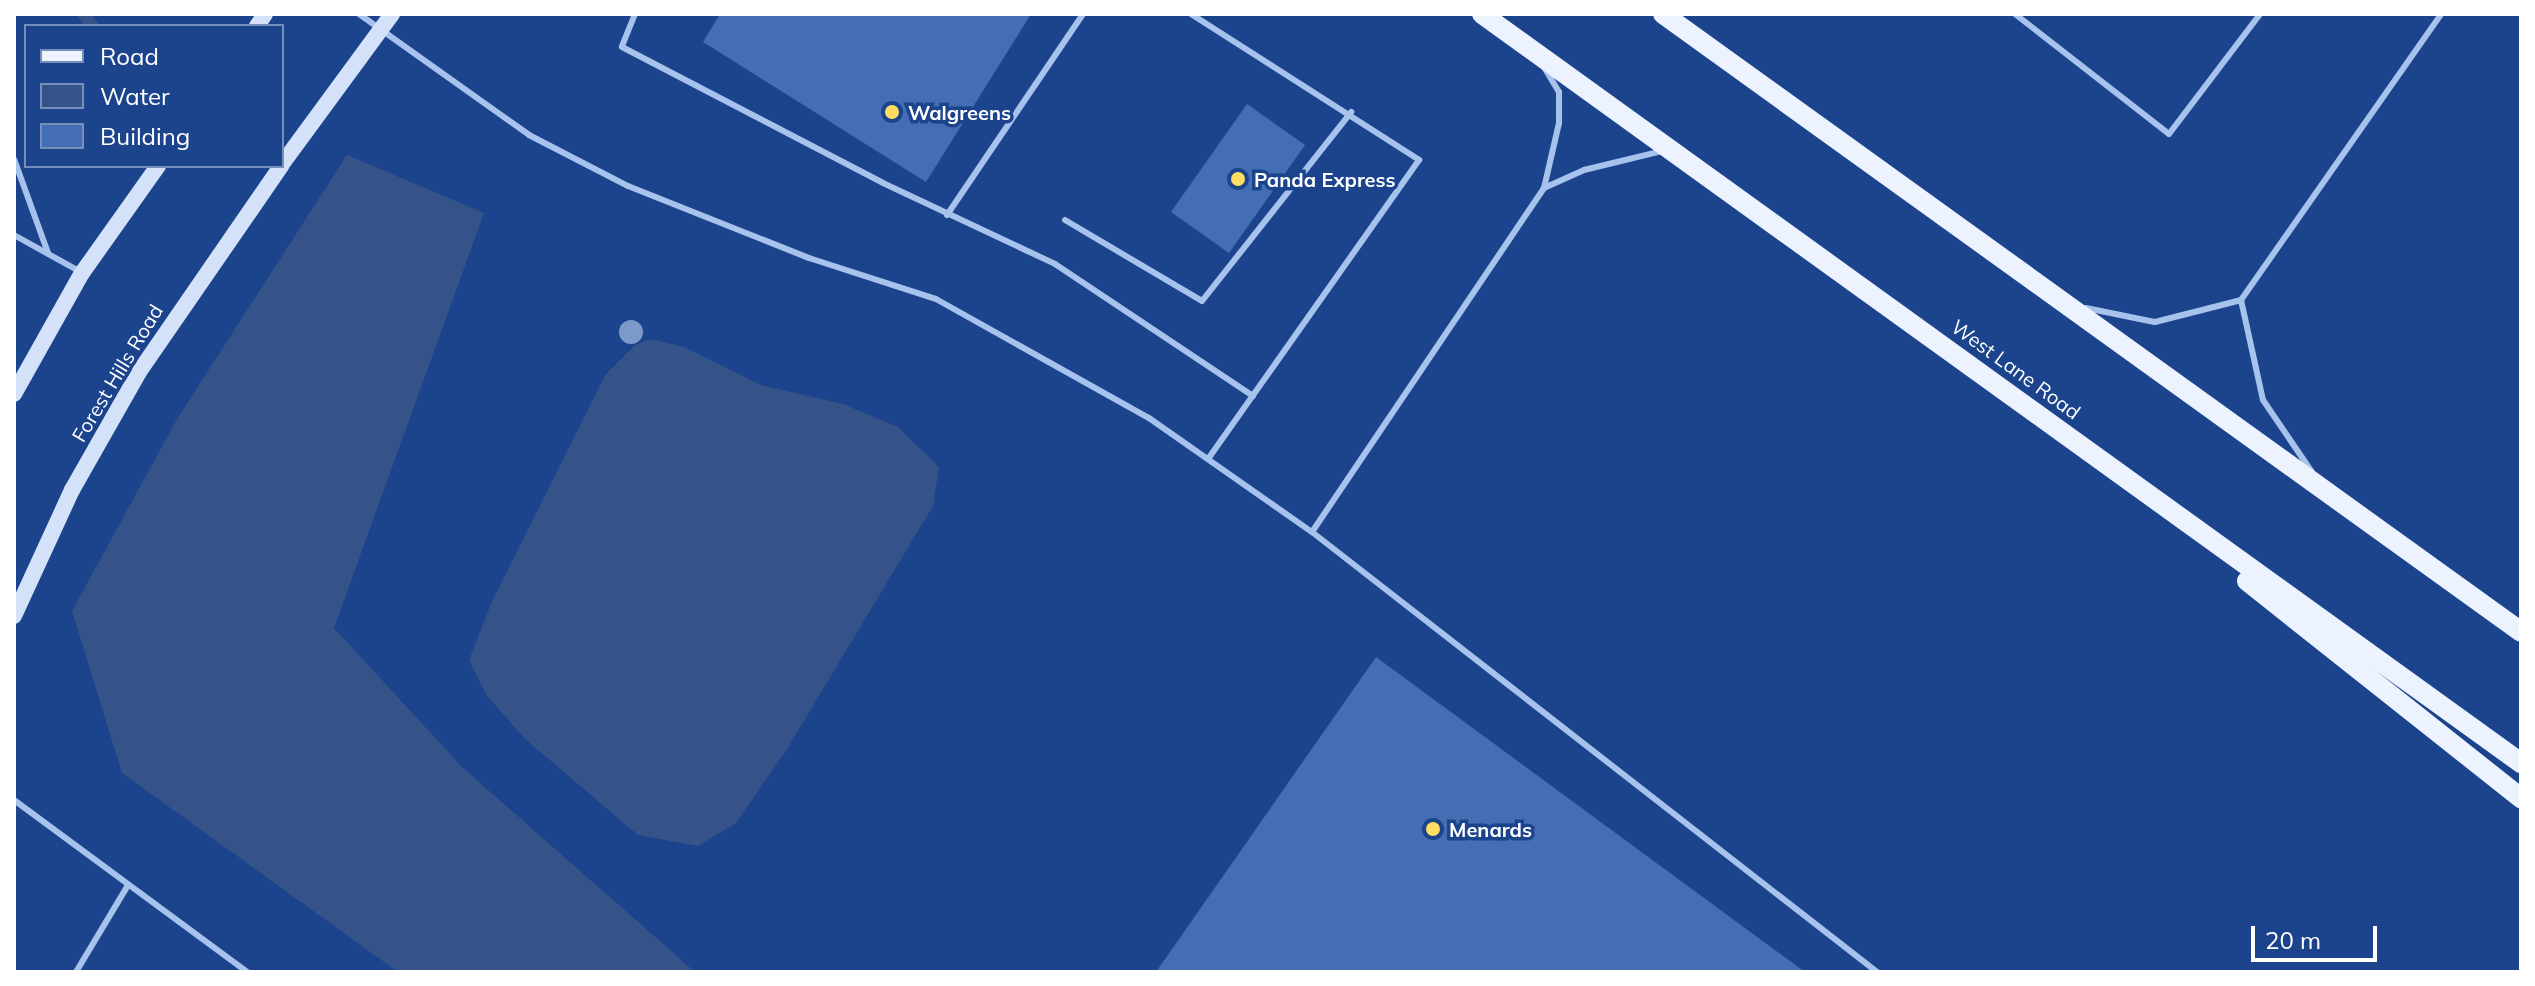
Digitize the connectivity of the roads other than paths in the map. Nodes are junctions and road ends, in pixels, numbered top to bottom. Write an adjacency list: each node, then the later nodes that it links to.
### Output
1 (359, 14): 11 (lane)
2 (392, 14): 11 (street, Forest Hills Road)
3 (635, 14): 20 (lane)
4 (1083, 14): 20 (lane)
5 (1191, 14): 13 (lane)
6 (1482, 14): 12 (main road, West Lane Road)
7 (1663, 14): 26 (main road)
8 (2015, 14): 9 (lane)
9 (2260, 14)
10 (2441, 14): 25 (lane)
11 (380, 30): 16 (street, Forest Hills Road); 30 (lane)
12 (1534, 52): 14 (main road, West Lane Road); 19 (lane)
13 (1351, 112): 21 (lane); 28 (lane)
14 (1670, 149): 19 (lane); 29 (main road, West Lane Road)
15 (14, 159): 23 (lane)
16 (284, 161)
17 (157, 168): 24 (street)
18 (279, 168): 33 (street, Forest Hills Road)
19 (1544, 188): 32 (lane)
20 (947, 215): 28 (lane)
21 (1065, 220)
22 (14, 235): 23 (lane)
23 (48, 253): 24 (lane)
24 (82, 273): 27 (street)
25 (2241, 300): 26 (lane); 31 (lane)
26 (2063, 301): 31 (main road)
27 (14, 394)
28 (1253, 396): 30 (lane)
29 (2024, 404): 35 (main road, West Lane Road); 36 (main road)
30 (1208, 459): 32 (lane)
31 (2323, 488): 34 (main road)
32 (1312, 532): 41 (lane)
33 (14, 616)
34 (2521, 632)
35 (2521, 763)
36 (2521, 798)
37 (14, 800): 38 (lane)
38 (128, 885): 39 (lane); 40 (lane)
39 (76, 972)
40 (247, 972)
41 (1877, 972)

